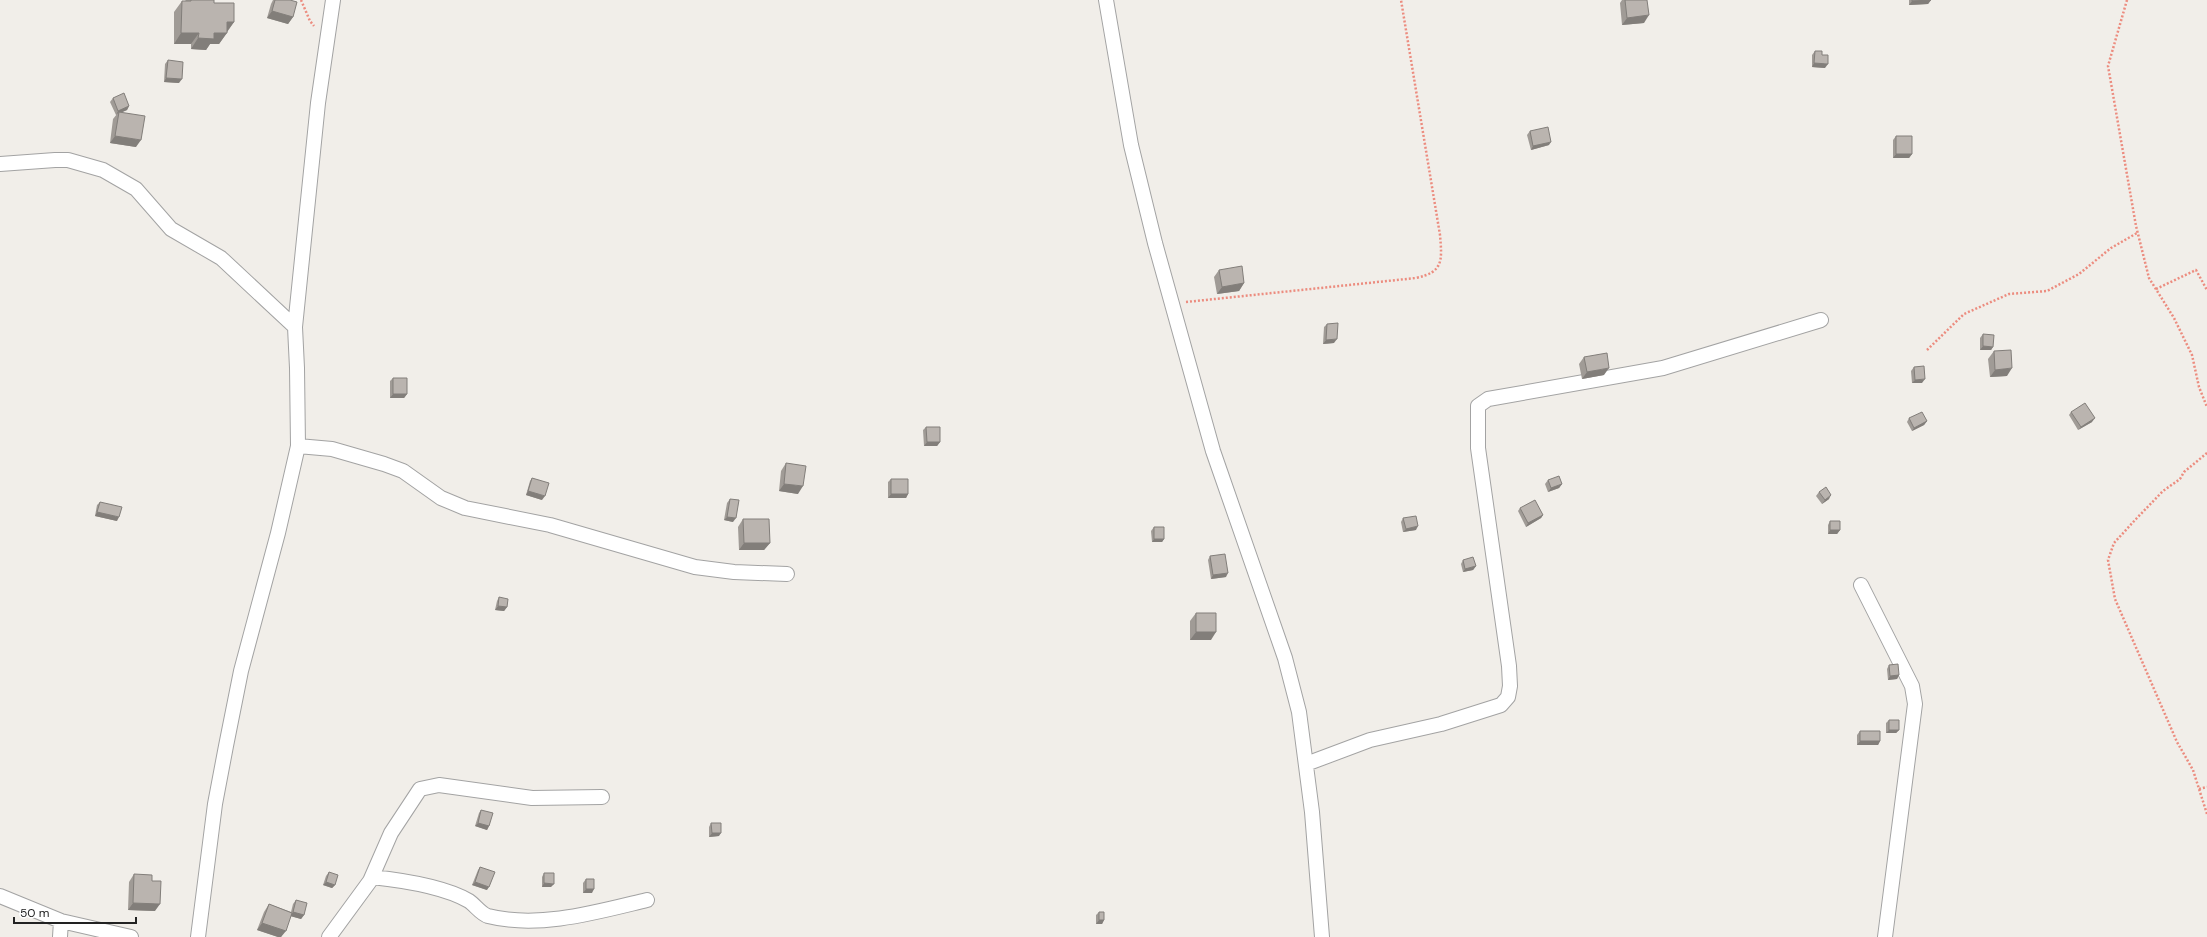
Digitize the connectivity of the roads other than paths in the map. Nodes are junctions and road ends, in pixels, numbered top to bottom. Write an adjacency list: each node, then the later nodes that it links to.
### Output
1 (333, 0): 5 (street)
2 (1106, 0): 9 (street)
3 (0, 164): 5 (street)
4 (1821, 320): 9 (street)
5 (295, 327): 6 (street)
6 (298, 446): 7 (street); 17 (street)
7 (787, 574)
8 (1861, 585): 20 (street)
9 (1306, 764): 19 (street)
10 (602, 797): 11 (street)
11 (372, 877): 13 (street); 18 (street)
12 (0, 896): 14 (street)
13 (647, 900)
14 (61, 922): 15 (street); 16 (street)
15 (60, 937)
16 (131, 937)
17 (198, 937)
18 (329, 937)
19 (1322, 937)
20 (1885, 937)

